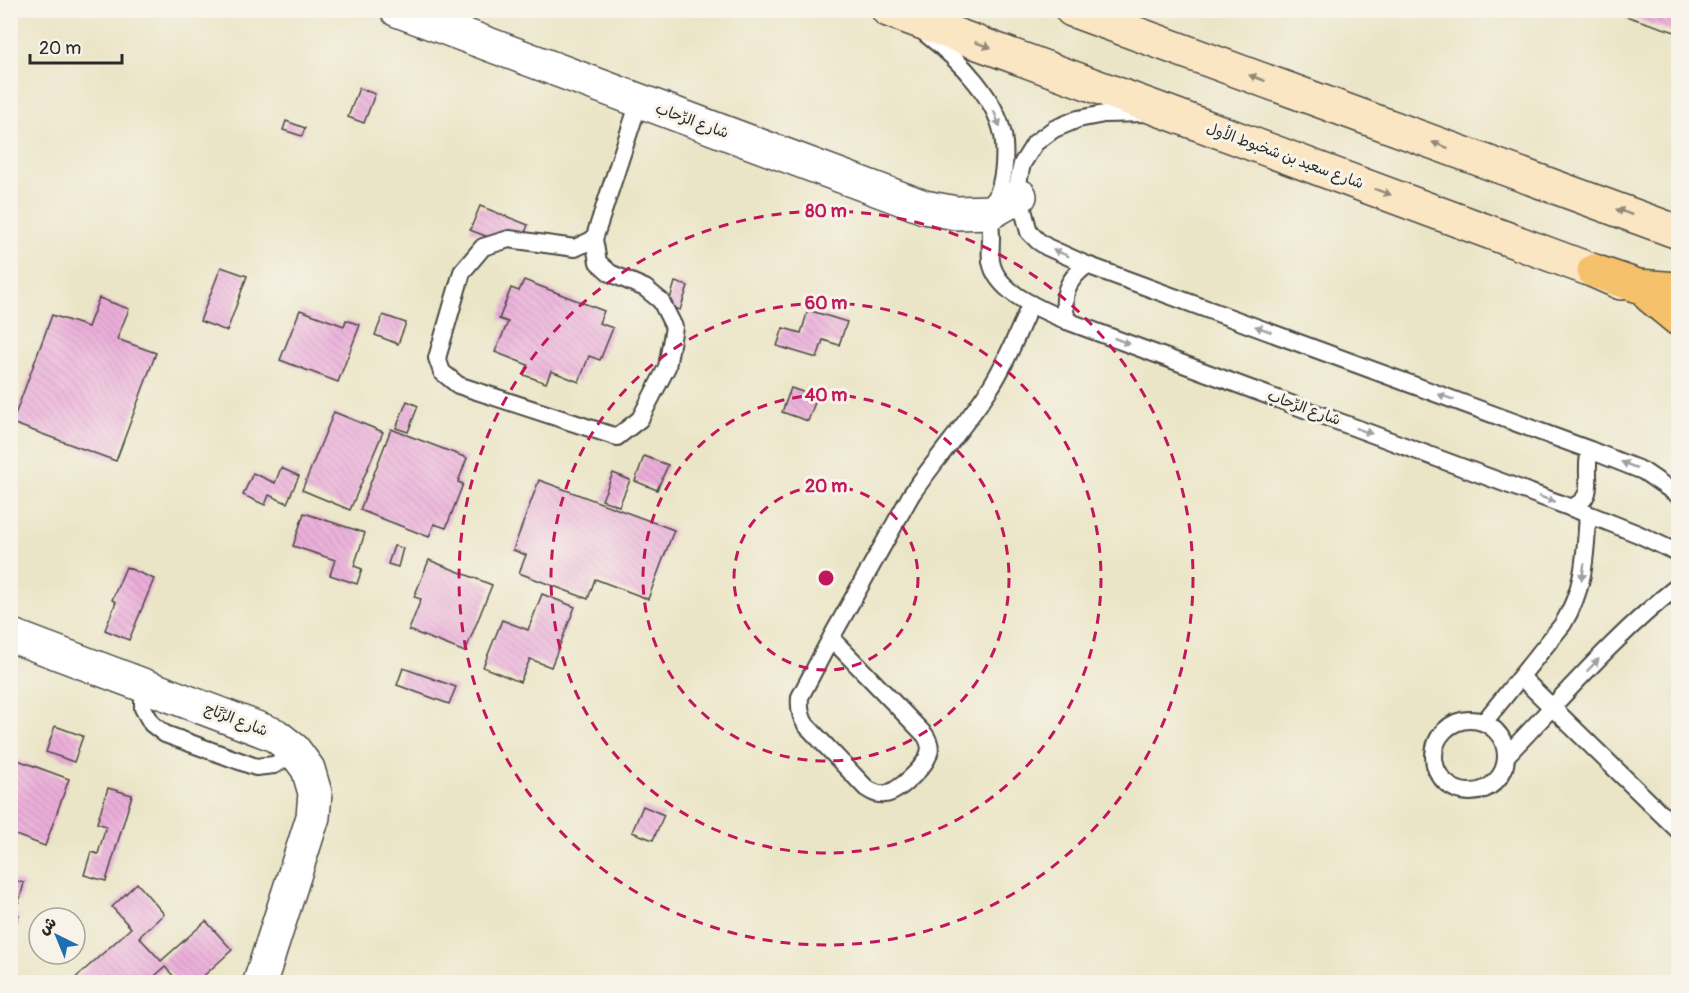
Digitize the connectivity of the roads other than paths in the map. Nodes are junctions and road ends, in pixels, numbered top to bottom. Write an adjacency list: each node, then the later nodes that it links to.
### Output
1 (397, 10): 4 (street, شارع الرِّحاب)
2 (1072, 10): 8 (main road, one-way to 2)
3 (896, 13): 5 (main road, شارع سعيد بن شخبوط الأول, one-way to 5); 7 (lane, شارع الرِّحاب, one-way to 7)
4 (639, 102): 7 (street, شارع الرِّحاب); 9 (lane)
5 (1169, 112): 6 (lane); 11 (main road, شارع سعيد بن شخبوط الأول, one-way to 11)
6 (1020, 196): 7 (street, شارع الرِّحاب); 10 (lane, one-way to 6)
7 (991, 212): 12 (lane, شارع الرِّحاب)
8 (1678, 232)
9 (594, 239): 9 (lane)
10 (1087, 265): 14 (lane); 15 (lane, one-way to 10)
11 (1669, 298): 13 (main road)
12 (1030, 304): 14 (lane, شارع الرِّحاب); 22 (lane)
13 (1678, 320)
14 (1067, 321): 17 (lane, شارع الرِّحاب, one-way to 17)
15 (1590, 450): 16 (lane, one-way to 15); 17 (lane)
16 (1678, 495)
17 (1571, 508): 18 (lane, شارع الرِّحاب)
18 (1588, 514): 19 (lane, شارع الرِّحاب); 23 (lane, one-way to 23)
19 (1678, 553)
20 (1678, 586): 24 (lane, one-way to 20)
21 (10, 635): 28 (street, شارع الرِّتَاج)
22 (831, 638): 22 (lane)
23 (1521, 677): 24 (lane); 25 (lane)
24 (1552, 707): 26 (lane); 27 (lane)
25 (1484, 722): 26 (lane); 26 (lane)
26 (1506, 756)
27 (1678, 830)
28 (260, 982)

